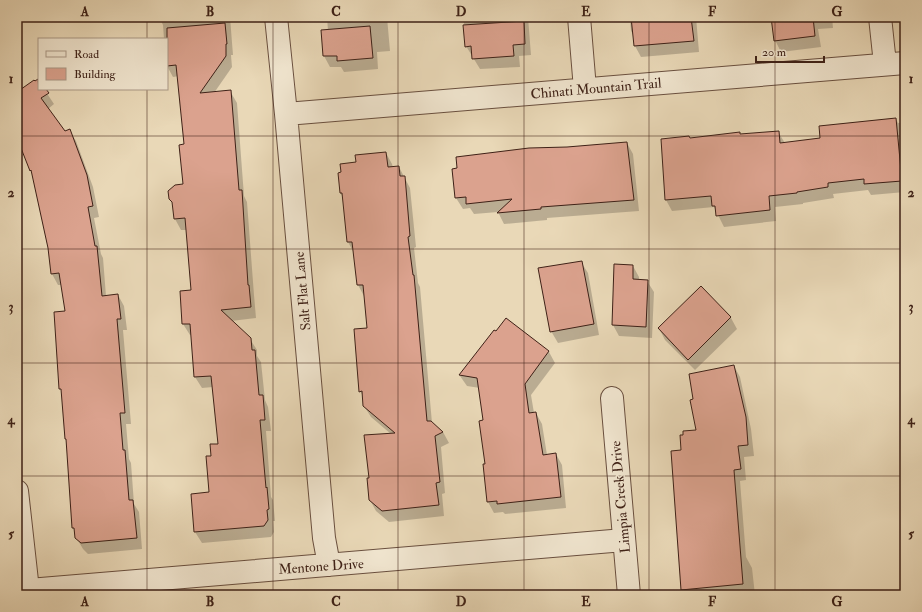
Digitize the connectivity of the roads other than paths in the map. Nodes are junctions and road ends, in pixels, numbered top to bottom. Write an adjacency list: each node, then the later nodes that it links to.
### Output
1 (276, 17): 6 (street, Salt Flat Lane)
2 (579, 17): 5 (street)
3 (880, 17): 4 (street)
4 (895, 64): 5 (street, Chinati Mountain Trail)
5 (585, 89): 6 (street, Chinati Mountain Trail)
6 (286, 114): 10 (street, Salt Flat Lane)
7 (612, 398): 9 (street, Limpia Creek Drive)
8 (17, 492): 11 (street)
9 (624, 540): 10 (street, Mentone Drive); 12 (street, Limpia Creek Drive)
10 (329, 565): 11 (street, Mentone Drive)
11 (22, 590)
12 (629, 595)

